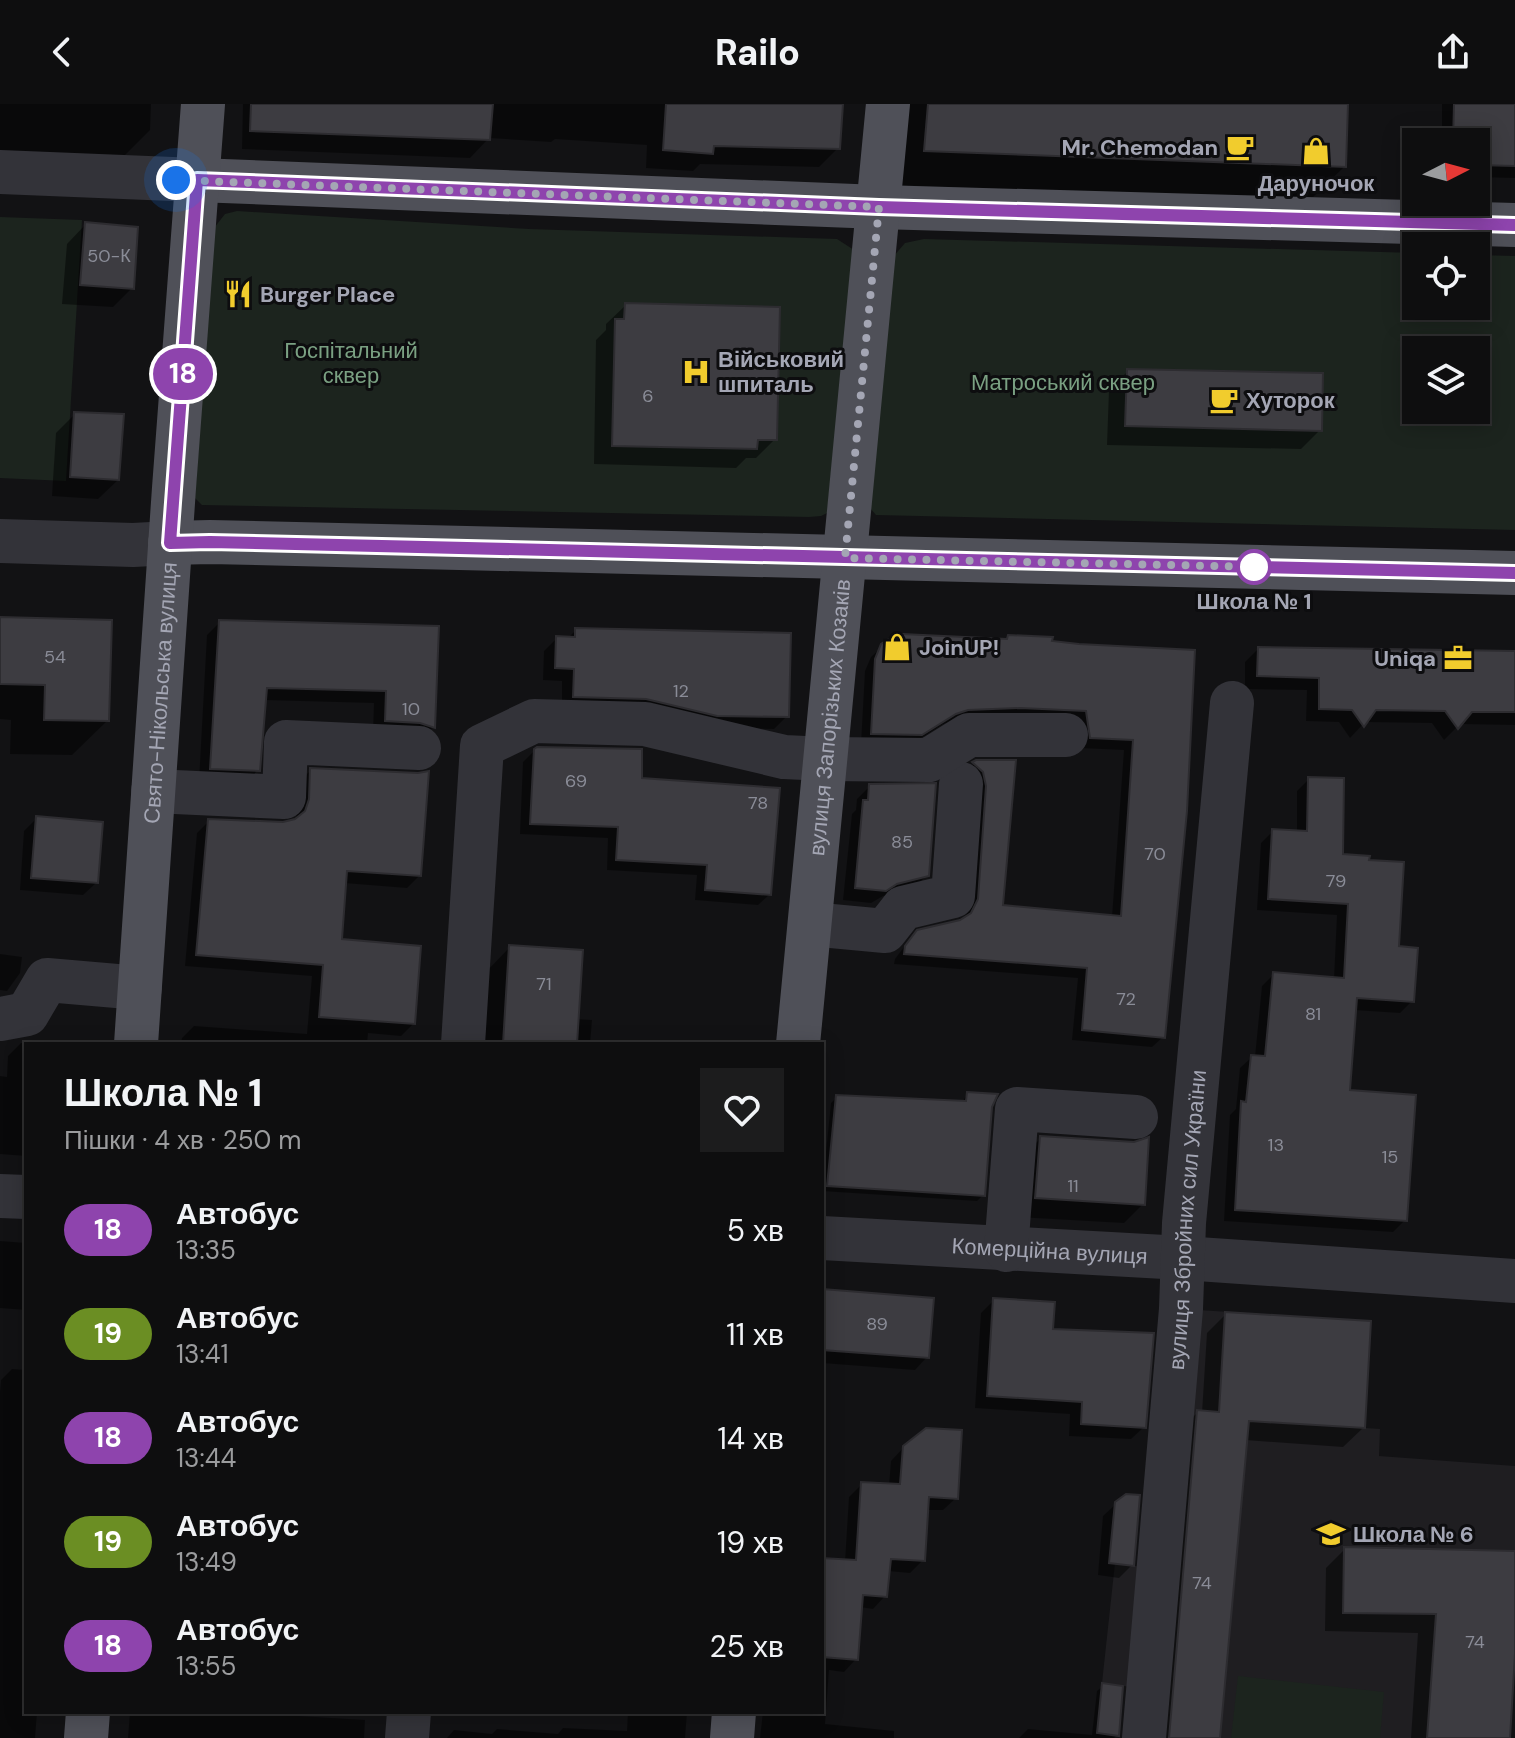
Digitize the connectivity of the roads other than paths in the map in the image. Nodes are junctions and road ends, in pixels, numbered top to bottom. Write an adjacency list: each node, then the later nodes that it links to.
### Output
1 (203, 104): 4 (main road, Свято-Нікольська вулиця)
2 (888, 104): 5 (main road, вулиця Запорізьких Козаків)
3 (0, 172): 4 (street)
4 (197, 180): 5 (main road); 8 (main road, Свято-Нікольська вулиця)
5 (879, 207): 6 (main road); 9 (main road, вулиця Запорізьких Козаків)
6 (1515, 225)
7 (0, 541): 8 (street)
8 (170, 543): 9 (main road); 16 (main road, Свято-Нікольська вулиця)
9 (845, 558): 10 (main road); 14 (main road, вулиця Запорізьких Козаків)
10 (1515, 573)
11 (1232, 703): 28 (street, вулиця Збройних сил України)
12 (1066, 735): 14 (street)
13 (419, 748): 16 (street)
14 (826, 759): 17 (main road, вулиця Запорізьких Козаків); 21 (street)
15 (961, 784): 17 (street)
16 (153, 791): 18 (main road, Свято-Нікольська вулиця)
17 (810, 924): 22 (main road, вулиця Запорізьких Козаків)
18 (140, 988): 19 (street); 20 (main road, Свято-Нікольська вулиця)
19 (0, 1019)
20 (136, 1042)
21 (463, 1042)
22 (798, 1042)
23 (1136, 1117): 27 (street)
24 (0, 1196): 25 (street)
25 (24, 1197)
26 (824, 1238): 27 (street, Комерційна вулиця)
27 (1006, 1250): 28 (street, Комерційна вулиця)
28 (1183, 1258): 29 (street, Комерційна вулиця); 36 (street, вулиця Збройних сил України)
29 (1515, 1281)
30 (88, 1714): 33 (main road)
31 (409, 1714): 34 (street)
32 (734, 1714): 35 (main road)
33 (86, 1738)
34 (407, 1738)
35 (732, 1738)
36 (1144, 1738)

